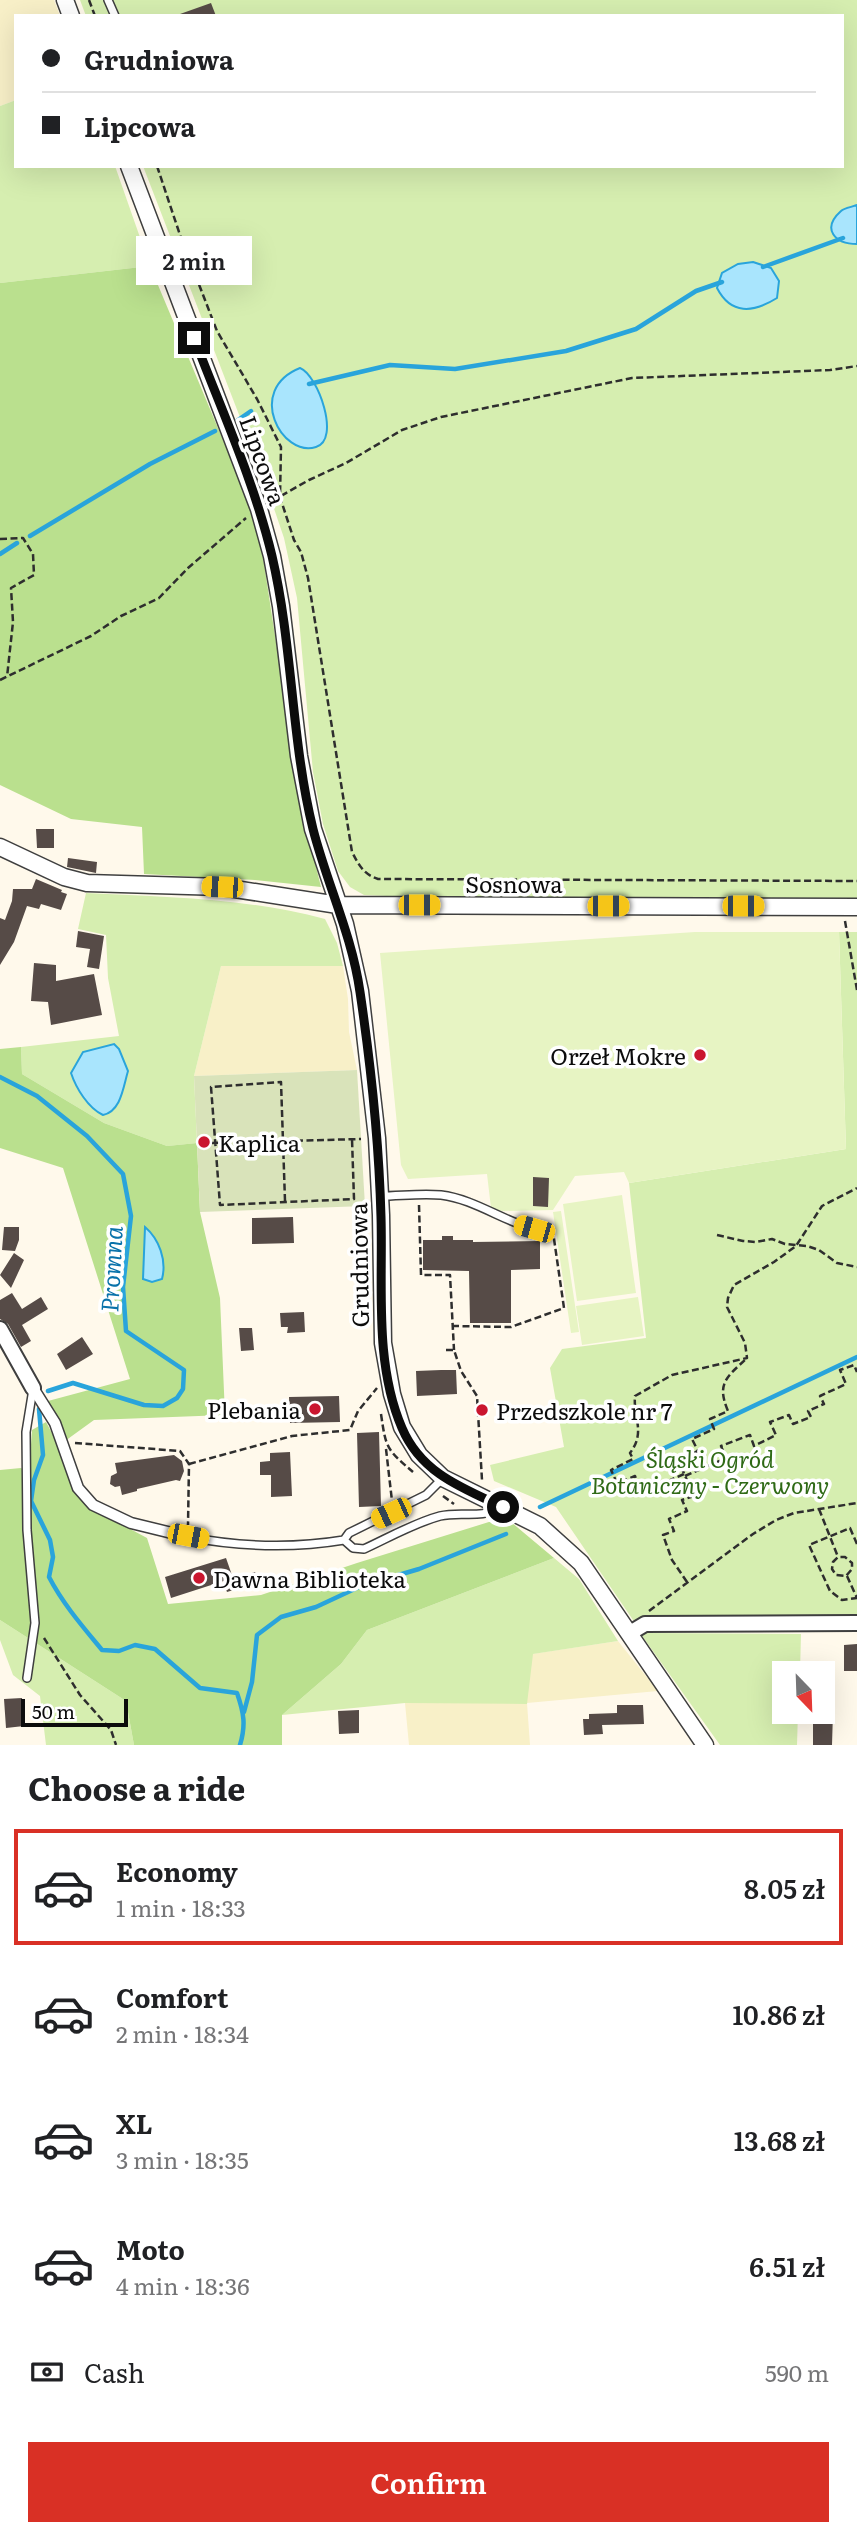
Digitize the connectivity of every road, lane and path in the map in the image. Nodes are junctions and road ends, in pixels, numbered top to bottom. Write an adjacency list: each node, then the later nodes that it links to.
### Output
1 (130, 168): 5 (street, Lipcowa)
2 (159, 168): 4 (path)
3 (857, 366): 4 (path)
4 (279, 497): 5 (path); 10 (path)
5 (258, 509): 7 (path); 11 (street, Lipcowa)
6 (0, 539): 7 (path)
7 (7, 677): 8 (path)
8 (0, 680)
9 (0, 847): 11 (street, Sosnowa)
10 (857, 881)
11 (338, 905): 12 (street, Sosnowa); 20 (street, Grudniowa)
12 (850, 907): 13 (path)
13 (857, 990)
14 (352, 1139): 15 (path); 16 (path); 21 (path)
15 (361, 1139)
16 (284, 1142): 17 (path); 17 (path); 21 (path)
17 (214, 1143): 21 (path)
18 (857, 1188): 24 (path)
19 (418, 1195): 20 (lane); 22 (lane); 26 (path)
20 (380, 1196): 40 (street, Grudniowa)
21 (285, 1201)
22 (534, 1229): 26 (path)
23 (718, 1235): 24 (path)
24 (796, 1246): 25 (path); 30 (path)
25 (857, 1267)
26 (452, 1326): 29 (path)
27 (0, 1329): 32 (street)
28 (446, 1350): 29 (path)
29 (454, 1350): 41 (path)
30 (747, 1358): 39 (path); 39 (path)
31 (857, 1371): 39 (path)
32 (33, 1388): 47 (street); 60 (lane)
33 (379, 1399): 37 (path)
34 (380, 1411): 36 (path)
35 (87, 1444): 37 (path)
36 (386, 1446): 38 (path); 46 (path)
37 (190, 1464): 47 (path)
38 (412, 1471)
39 (684, 1475): 57 (path)
40 (438, 1483): 43 (street, Grudniowa); 44 (path); 46 (lane)
41 (482, 1486)
42 (857, 1503): 45 (path)
43 (503, 1507): 49 (lane); 62 (street, Grudniowa)
44 (460, 1508)
45 (818, 1508): 48 (path); 57 (path)
46 (391, 1513): 49 (lane)
47 (188, 1532): 49 (lane)
48 (830, 1536): 50 (path); 51 (path); 55 (path)
49 (344, 1540)
50 (857, 1544)
51 (838, 1557): 53 (path); 54 (path)
52 (857, 1560): 53 (path)
53 (852, 1563): 56 (path)
54 (833, 1571): 55 (path); 56 (path)
55 (823, 1575): 58 (path)
56 (846, 1576): 58 (path)
57 (687, 1583): 59 (path)
58 (857, 1598)
59 (646, 1620)
60 (35, 1623): 63 (lane); 64 (path)
61 (857, 1623): 62 (street)
62 (630, 1633): 65 (street, Grudniowa)
63 (27, 1678)
64 (116, 1745)
65 (705, 1745)

